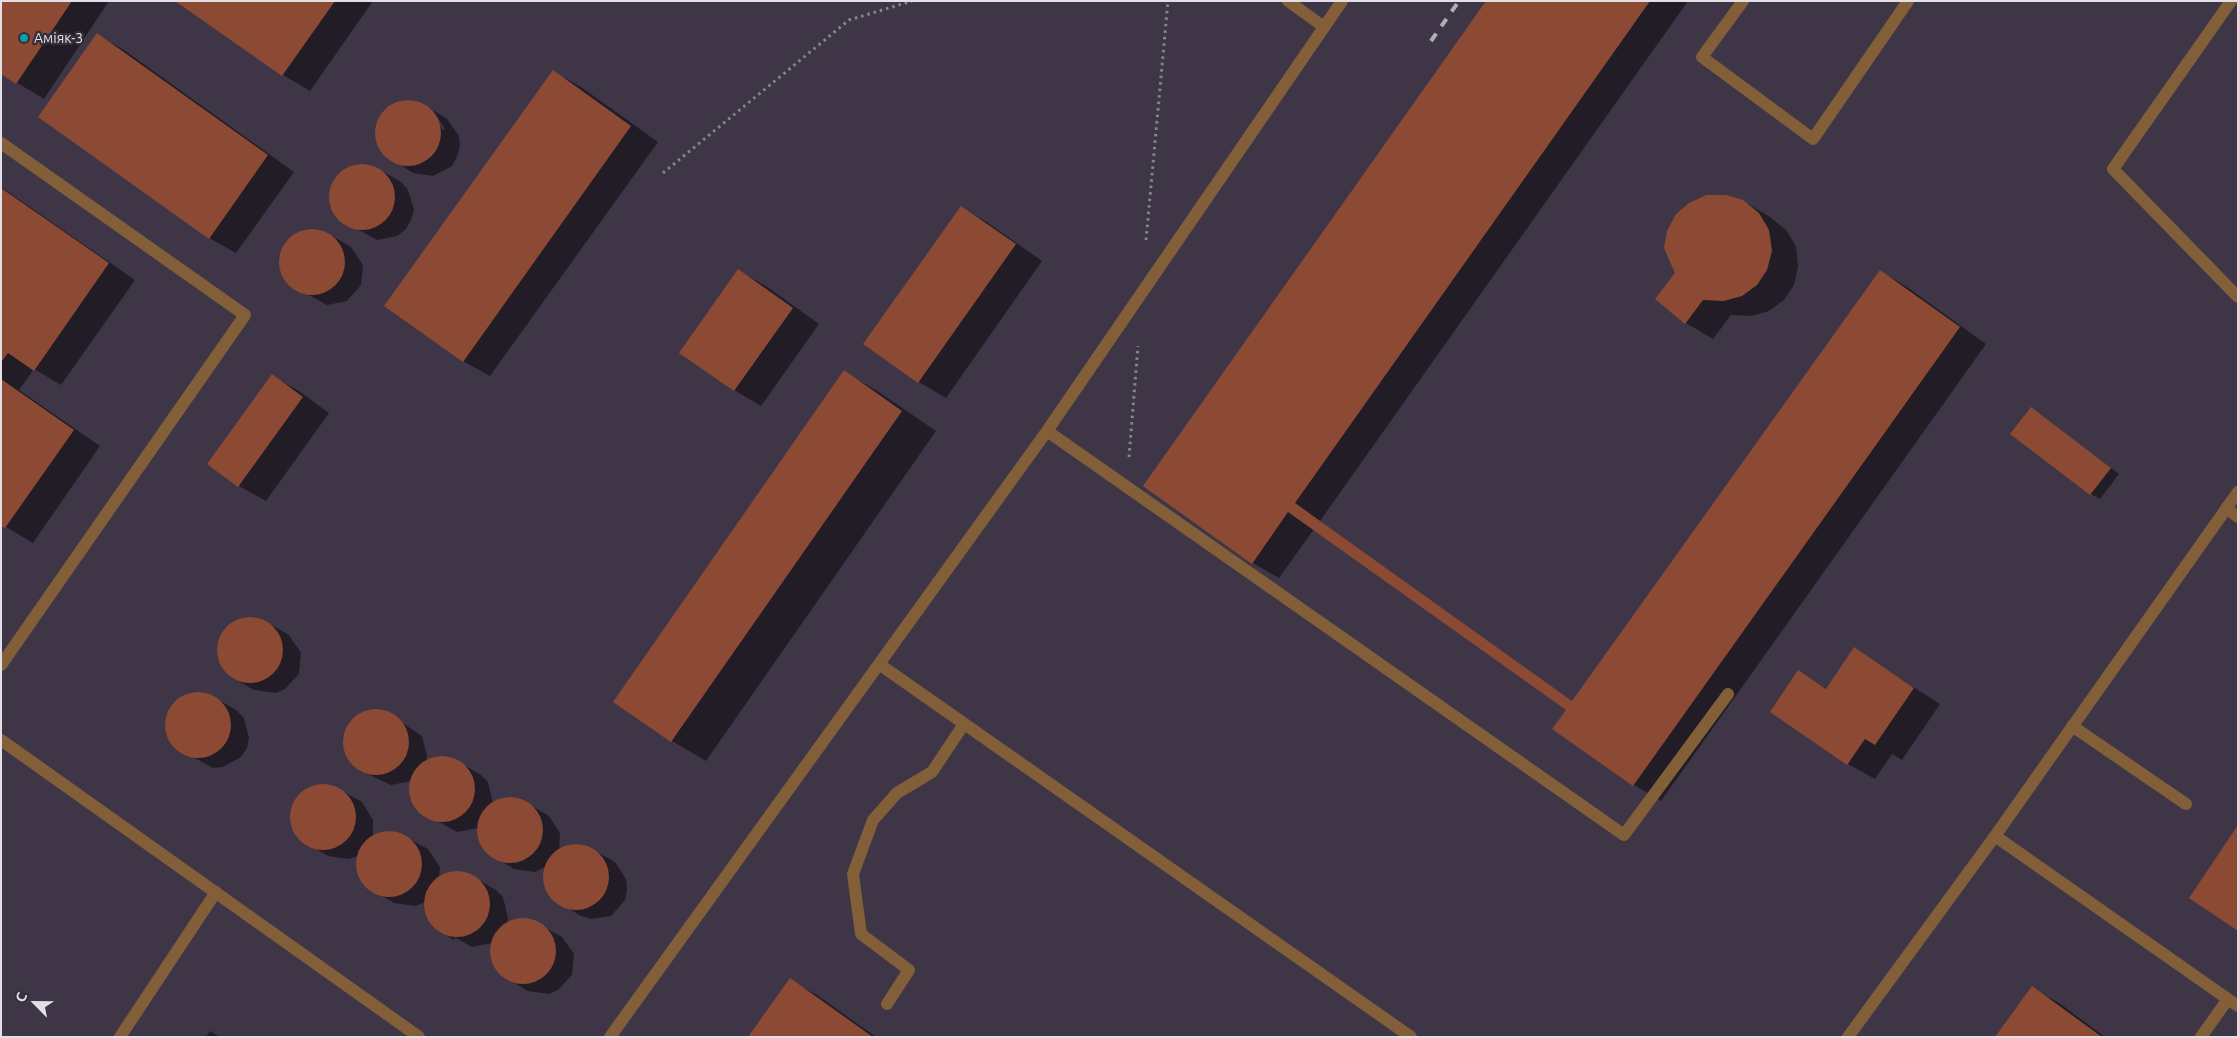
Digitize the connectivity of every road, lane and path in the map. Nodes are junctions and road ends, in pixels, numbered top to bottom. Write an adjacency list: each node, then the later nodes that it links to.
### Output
1 (912, 1): 10 (path)
2 (1168, 1): 11 (path)
3 (1288, 1): 8 (lane)
4 (1342, 1): 8 (lane)
5 (1743, 1): 6 (lane)
6 (1908, 1)
7 (2231, 1): 12 (lane)
8 (1324, 27): 13 (lane)
9 (1, 143): 18 (lane)
10 (663, 173)
11 (1151, 182)
12 (2238, 297)
13 (1047, 431): 17 (lane); 19 (lane)
14 (2238, 492): 15 (lane)
15 (2226, 508): 16 (lane); 21 (lane)
16 (2238, 517)
17 (879, 664): 20 (lane); 30 (lane)
18 (1, 665)
19 (1728, 694)
20 (964, 724): 27 (lane); 31 (lane)
21 (2072, 726): 23 (lane); 24 (lane)
22 (1, 740): 25 (lane)
23 (2186, 804)
24 (1995, 836): 26 (lane); 32 (lane)
25 (216, 892): 28 (lane); 29 (lane)
26 (2233, 1002): 33 (lane)
27 (887, 1004)
28 (120, 1037)
29 (419, 1037)
30 (610, 1037)
31 (1411, 1037)
32 (1848, 1037)
33 (2201, 1037)

